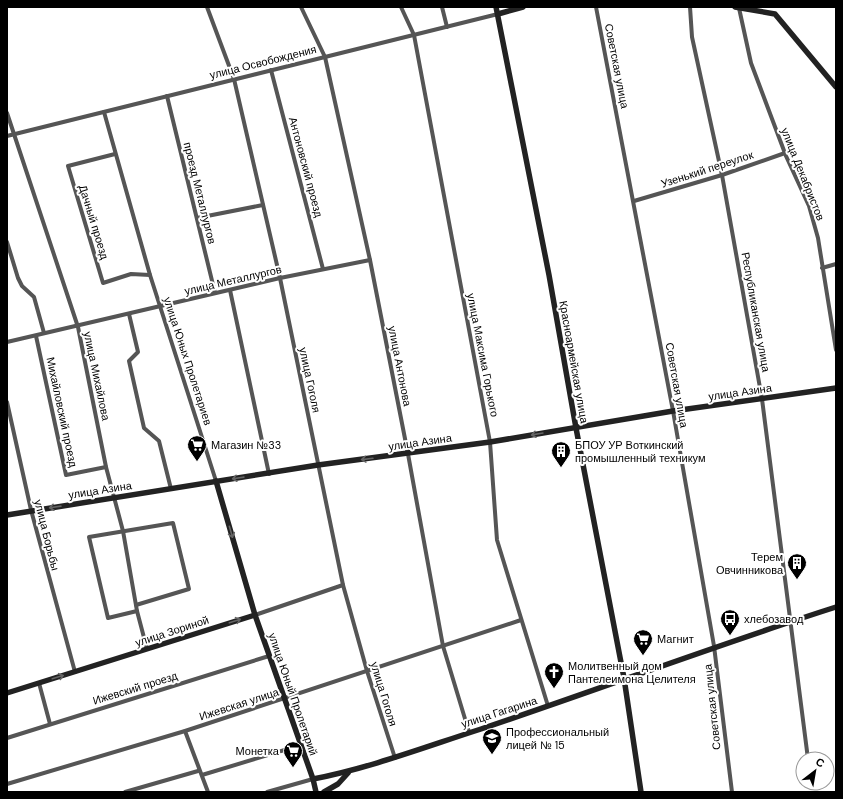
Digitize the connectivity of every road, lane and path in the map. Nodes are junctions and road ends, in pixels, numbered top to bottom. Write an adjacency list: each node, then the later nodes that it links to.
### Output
1 (207, 7): 15 (street, улица Гоголя)
2 (301, 7): 13 (street, улица Антонова)
3 (401, 7): 12 (street, улица Максима Горького)
4 (442, 7): 11 (street)
5 (496, 7): 10 (main road, Красноармейская улица)
6 (523, 7): 10 (main road, улица Освобождения)
7 (596, 7): 25 (street, Советская улица)
8 (690, 7): 24 (street, Республиканская улица)
9 (737, 7): 16 (main road); 22 (street, улица Декабристов)
10 (498, 14): 11 (street, улица Освобождения); 48 (main road, Красноармейская улица)
11 (447, 27): 12 (street, улица Освобождения)
12 (414, 35): 13 (street, улица Освобождения); 49 (street, улица Максима Горького)
13 (325, 57): 14 (street, улица Освобождения); 29 (street, улица Антонова)
14 (271, 70): 15 (street, улица Освобождения); 32 (street, Антоновский проезд)
15 (234, 79): 17 (street, улица Освобождения); 26 (street, улица Гоголя)
16 (836, 87)
17 (167, 96): 18 (street, улица Освобождения); 27 (street, проезд Металлургов)
18 (104, 112): 20 (street, улица Освобождения); 23 (street, улица Юных Пролетариев)
19 (7, 113): 20 (street, улица Михайлова)
20 (15, 134): 21 (street, улица Освобождения); 39 (street, улица Михайлова)
21 (7, 136)
22 (785, 153): 24 (street, Узенький переулок); 31 (street, улица Декабристов)
23 (115, 154): 33 (street, улица Юных Пролетариев); 33 (street, Дачный проезд)
24 (722, 175): 25 (street, Узенький переулок); 45 (street, Республиканская улица)
25 (634, 201): 47 (street, Советская улица)
26 (263, 205): 27 (street); 34 (street, улица Гоголя)
27 (197, 218): 36 (street, проезд Металлургов)
28 (7, 242): 40 (street)
29 (370, 260): 32 (street, улица Металлургов); 50 (street, улица Антонова)
30 (836, 264): 31 (street)
31 (822, 268): 43 (street, улица Декабристов)
32 (323, 269): 34 (street, улица Металлургов)
33 (150, 276): 37 (street, улица Юных Пролетариев)
34 (280, 278): 35 (street, улица Металлургов); 51 (street, улица Гоголя)
35 (230, 290): 36 (street, улица Металлургов); 53 (street)
36 (215, 293): 37 (street, улица Металлургов)
37 (160, 306): 38 (street, улица Металлургов); 54 (street, улица Юных Пролетариев)
38 (129, 314): 39 (street, улица Металлургов); 55 (street)
39 (78, 327): 40 (street, улица Металлургов); 52 (street, улица Михайлова)
40 (44, 333): 41 (street, улица Металлургов)
41 (36, 336): 42 (street, улица Металлургов); 52 (street, Михайловский проезд)
42 (7, 342)
43 (836, 350)
44 (836, 388): 45 (main road, улица Азина)
45 (762, 399): 47 (main road, улица Азина); 66 (street, Республиканская улица)
46 (7, 402): 57 (street, улица Борьбы)
47 (673, 411): 48 (main road, улица Азина); 68 (street, Советская улица)
48 (576, 428): 49 (main road, улица Азина, one-way to 49); 73 (main road, Красноармейская улица)
49 (490, 442): 50 (main road, улица Азина); 65 (street, улица Максима Горького)
50 (408, 454): 51 (main road, улица Азина, one-way to 51); 67 (street, улица Антонова)
51 (318, 465): 53 (main road, улица Азина); 60 (street, улица Гоголя)
52 (106, 467): 56 (street, улица Михайлова)
53 (269, 474): 54 (main road, улица Азина, one-way to 54)
54 (216, 481): 55 (main road, улица Азина); 64 (main road, улица Юных Пролетариев, one-way to 64)
55 (170, 489): 56 (main road, улица Азина)
56 (114, 498): 57 (main road, улица Азина, one-way to 57); 59 (street, улица Михайлова)
57 (31, 510): 58 (main road, улица Азина); 72 (street, улица Борьбы)
58 (7, 515)
59 (123, 531): 61 (street, улица Михайлова); 61 (street); 63 (street)
60 (343, 585): 64 (street, улица Зориной); 71 (street, улица Гоголя)
61 (136, 605): 63 (street, улица Михайлова)
62 (836, 607): 66 (main road, улица Гагарина)
63 (136, 611): 69 (street, улица Михайлова)
64 (255, 615): 69 (main road, улица Зориной, one-way to 64); 70 (main road, улица Юный Пролетарий)
65 (521, 620): 67 (street, Ижевская улица); 77 (street, улица Максима Горького)
66 (791, 622): 68 (main road, улица Гагарина); 83 (street, Республиканская улица)
67 (443, 646): 71 (street, Ижевская улица); 80 (street, улица Антонова)
68 (714, 646): 73 (main road, улица Гагарина); 95 (street, Советская улица)
69 (147, 650): 72 (main road, улица Зориной)
70 (269, 656): 76 (main road, улица Юный Пролетарий); 78 (street, Ижевский проезд)
71 (367, 671): 76 (street, Ижевская улица); 84 (street, улица Гоголя)
72 (75, 672): 74 (main road, улица Зориной, one-way to 72)
73 (624, 678): 77 (main road, улица Гагарина); 94 (main road, Красноармейская улица)
74 (39, 683): 75 (main road, улица Зориной); 78 (street)
75 (7, 693)
76 (284, 699): 79 (street, Ижевская улица); 82 (main road, улица Юный Пролетарий)
77 (548, 706): 80 (main road, улица Гагарина)
78 (50, 724): 81 (street, Ижевский проезд)
79 (185, 731): 86 (street); 88 (street, Ижевская улица)
80 (469, 732): 84 (main road, улица Гагарина)
81 (7, 738)
82 (301, 745): 86 (street); 87 (main road, улица Юный Пролетарий)
83 (807, 751)
84 (395, 758): 85 (main road, улица Гагарина)
85 (348, 772): 87 (main road, улица Гагарина); 93 (main road)
86 (200, 773): 89 (street); 90 (street)
87 (313, 779): 91 (street); 92 (main road, улица Юный Пролетарий)
88 (7, 784)
89 (125, 792)
90 (208, 792)
91 (267, 792)
92 (316, 792)
93 (324, 792)
94 (641, 792)
95 (732, 792)

